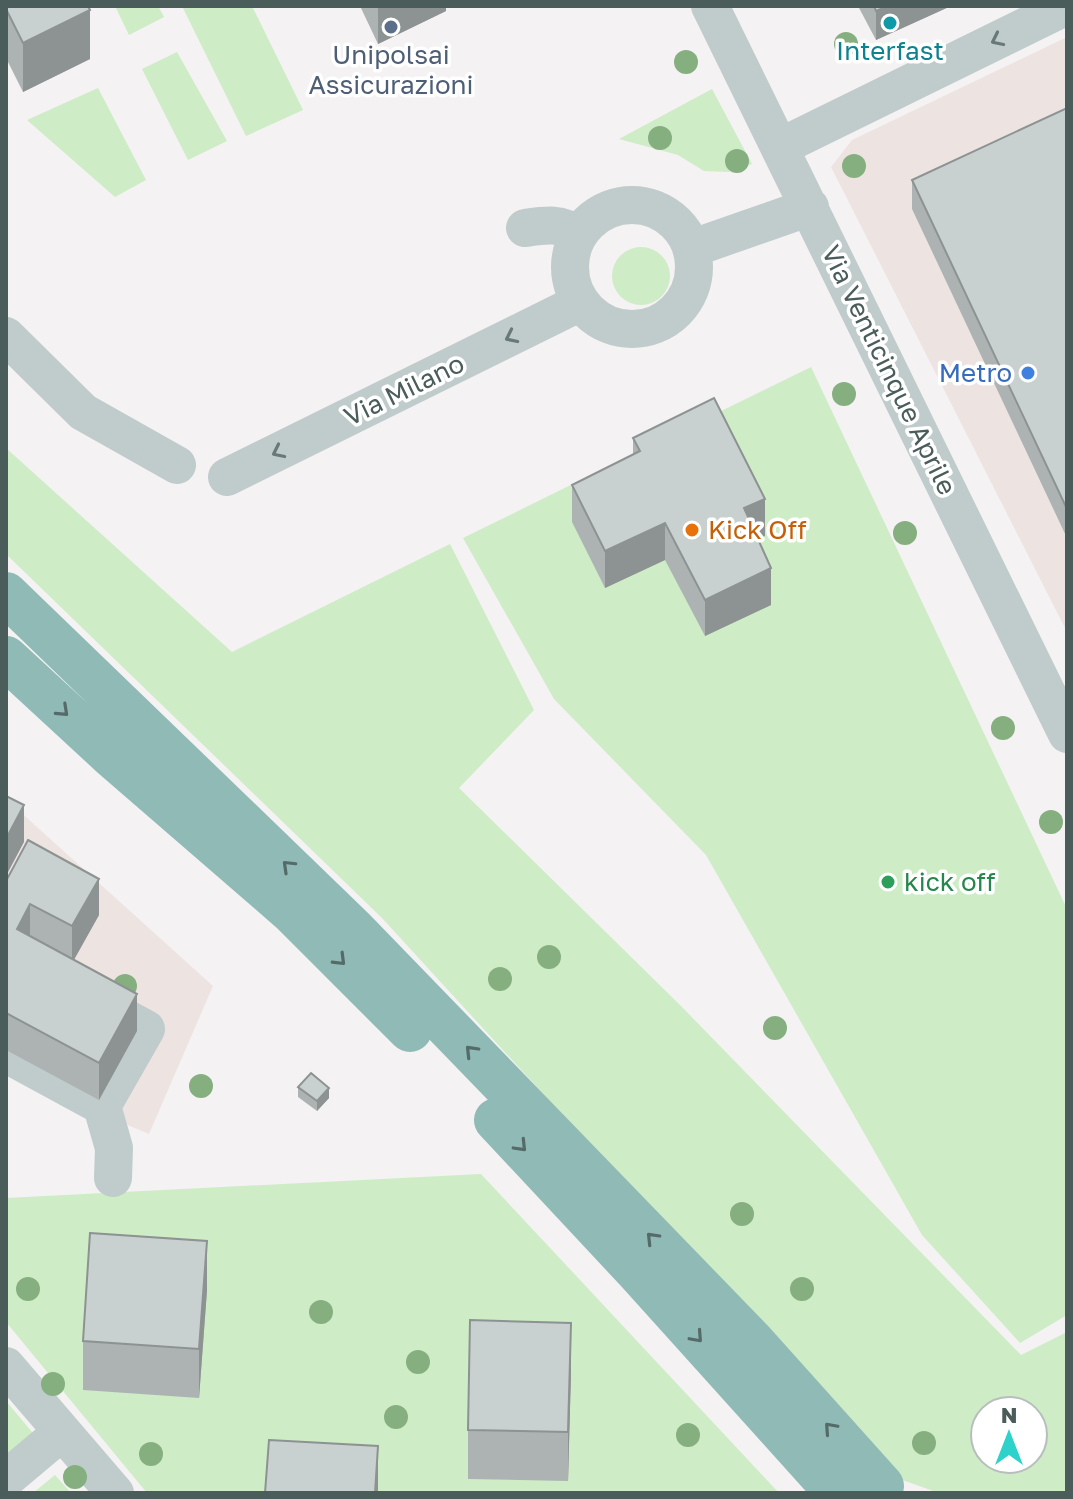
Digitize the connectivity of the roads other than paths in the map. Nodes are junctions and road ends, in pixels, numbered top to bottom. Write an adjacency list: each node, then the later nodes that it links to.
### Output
1 (710, 6): 3 (street, Via Venticinque Aprile)
2 (1067, 6): 3 (street, one-way to 3)
3 (780, 147): 4 (street, Via Venticinque Aprile)
4 (810, 207): 7 (street); 14 (street, Via Venticinque Aprile)
5 (525, 228): 6 (street)
6 (578, 235): 7 (street); 8 (street)
7 (693, 248): 8 (street)
8 (581, 302): 11 (street, Via Milano, one-way to 11)
9 (6, 336): 10 (street)
10 (177, 465)
11 (227, 477)
12 (6, 594): 22 (highway, one-way to 12)
13 (6, 658): 24 (highway, one-way to 24)
14 (1067, 734)
15 (66, 987): 17 (street)
16 (6, 1054): 17 (street)
17 (102, 1106): 18 (street)
18 (113, 1178)
19 (6, 1366): 20 (street)
20 (62, 1432): 21 (street); 23 (street)
21 (6, 1479)
22 (882, 1486)
23 (115, 1493)
24 (837, 1493)

